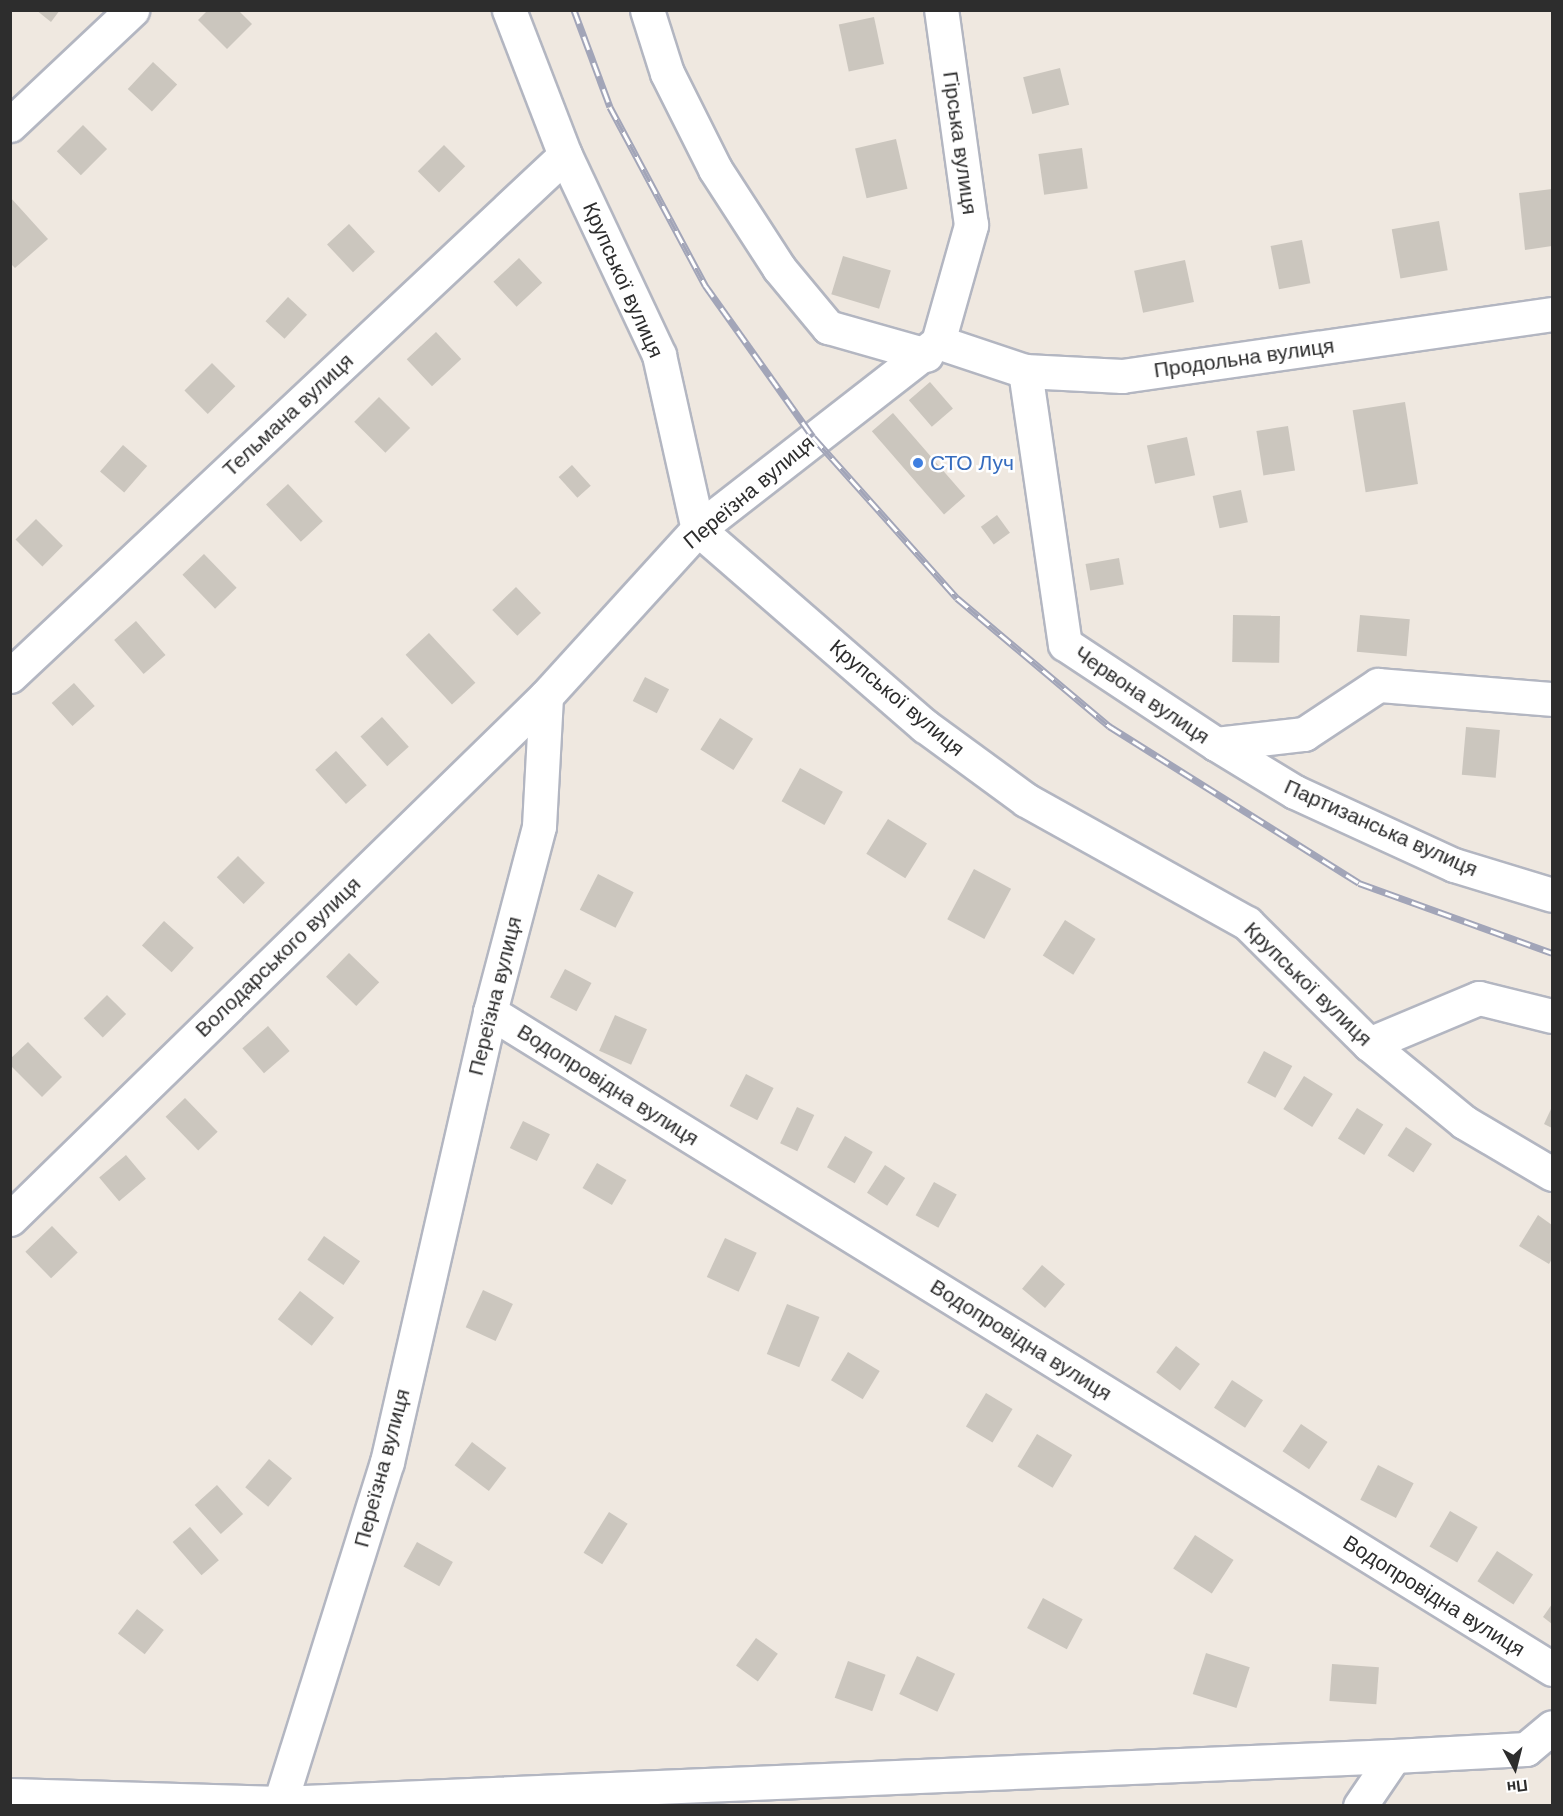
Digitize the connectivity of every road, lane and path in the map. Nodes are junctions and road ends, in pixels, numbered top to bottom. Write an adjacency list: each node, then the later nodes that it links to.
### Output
1 (132, 10): 5 (street)
2 (509, 10): 6 (street, Крупської вулиця)
3 (647, 10): 8 (street, Продольна вулиця)
4 (941, 10): 8 (street, Гірська вулиця)
5 (10, 125)
6 (565, 156): 10 (street, Крупської вулиця); 11 (street, Тельмана вулиця)
7 (1552, 314): 9 (street, Продольна вулиця)
8 (932, 349): 9 (street, Продольна вулиця); 10 (street, Переїзна вулиця)
9 (1025, 371): 14 (street, Червона вулиця)
10 (698, 529): 12 (street, Переїзна вулиця); 18 (street, Крупської вулиця)
11 (10, 675)
12 (546, 696): 16 (street, Переїзна вулиця); 20 (street, Володарського вулиця)
13 (1552, 699): 14 (street, Червона вулиця)
14 (1216, 744): 15 (street, Партизанська вулиця)
15 (1552, 895)
16 (490, 1012): 21 (street, Водопровідна вулиця); 25 (street, Переїзна вулиця)
17 (1552, 1016): 18 (street)
18 (1369, 1044): 19 (street, Крупської вулиця)
19 (1552, 1174)
20 (10, 1219)
21 (1552, 1669)
22 (1552, 1727): 23 (street)
23 (1394, 1756): 25 (street); 26 (street)
24 (10, 1795): 25 (street)
25 (280, 1803)
26 (1360, 1806)

